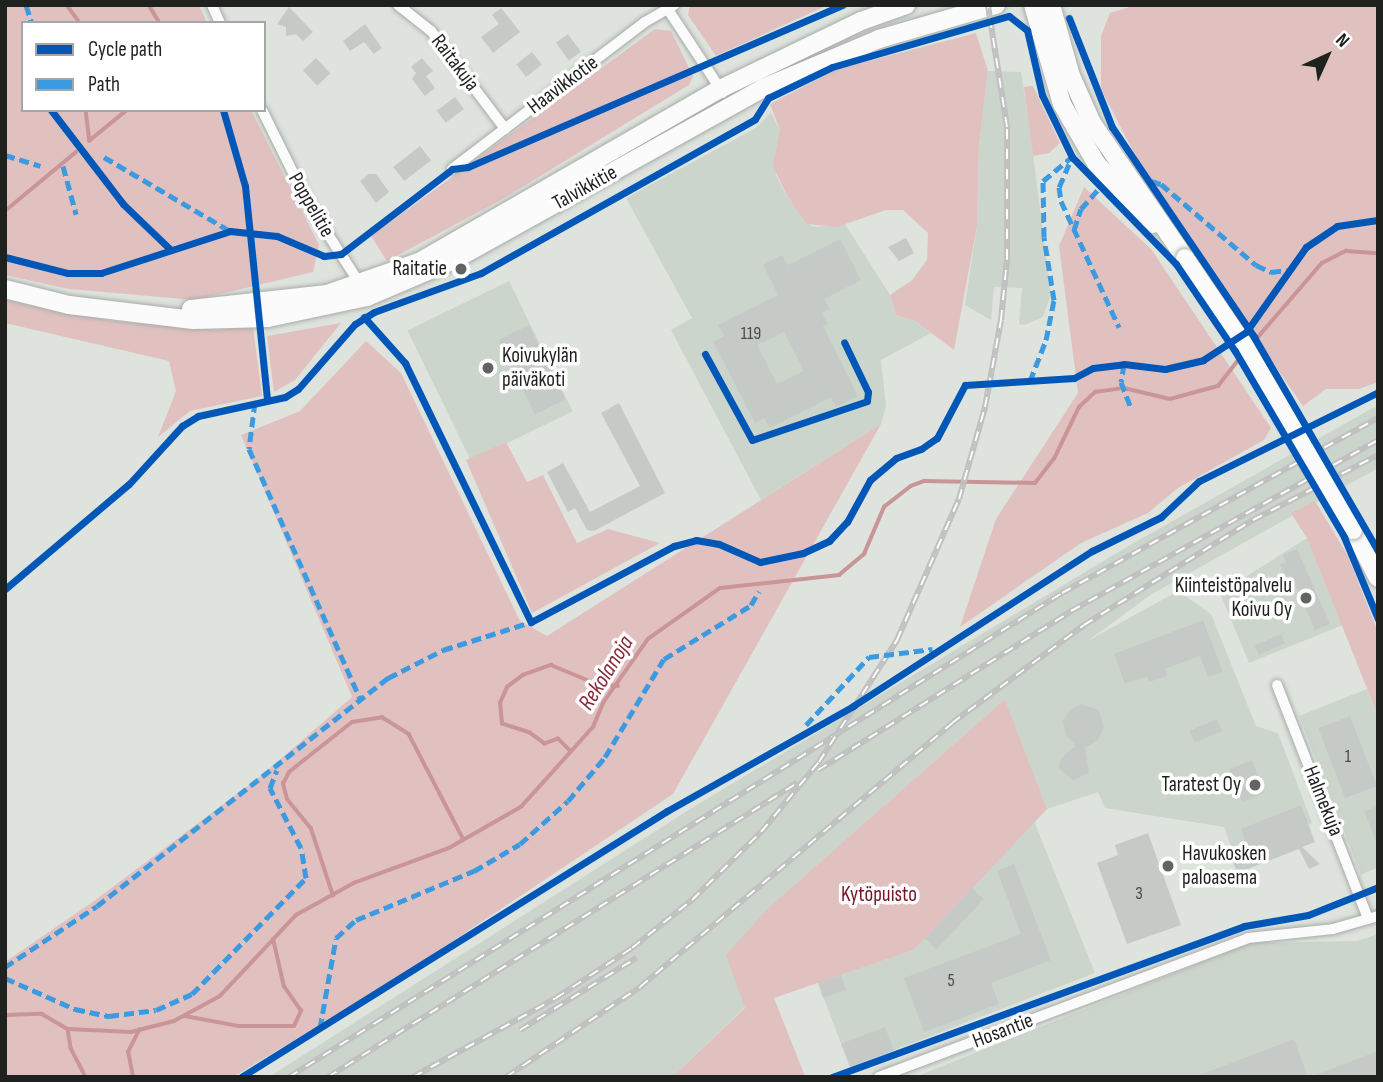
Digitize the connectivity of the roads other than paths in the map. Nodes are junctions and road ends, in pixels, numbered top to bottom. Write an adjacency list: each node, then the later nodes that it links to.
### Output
1 (212, 5): 8 (street)
2 (398, 5): 12 (street, Raitakuja)
3 (906, 5): 9 (main road, Talvikkitie)
4 (996, 5): 10 (main road, Talvikkitie)
5 (1032, 5): 14 (main road)
6 (1051, 5): 14 (main road)
7 (670, 7): 9 (street); 12 (street, Haavikkotie)
8 (219, 21)
9 (720, 89): 10 (street); 16 (main road, Talvikkitie)
10 (730, 105): 16 (main road, Talvikkitie)
11 (263, 112): 16 (street, Poppelitie)
12 (505, 129): 13 (street, Haavikkotie)
13 (453, 169)
14 (1166, 235): 17 (main road, bridge)
15 (5, 289): 16 (main road, Talvikkitie)
16 (364, 290)
17 (1375, 573): 18 (main road)
18 (1378, 586)
19 (1277, 685): 20 (street, Halmekuja)
20 (1374, 916): 21 (street, Hosantie)
21 (879, 1077)

